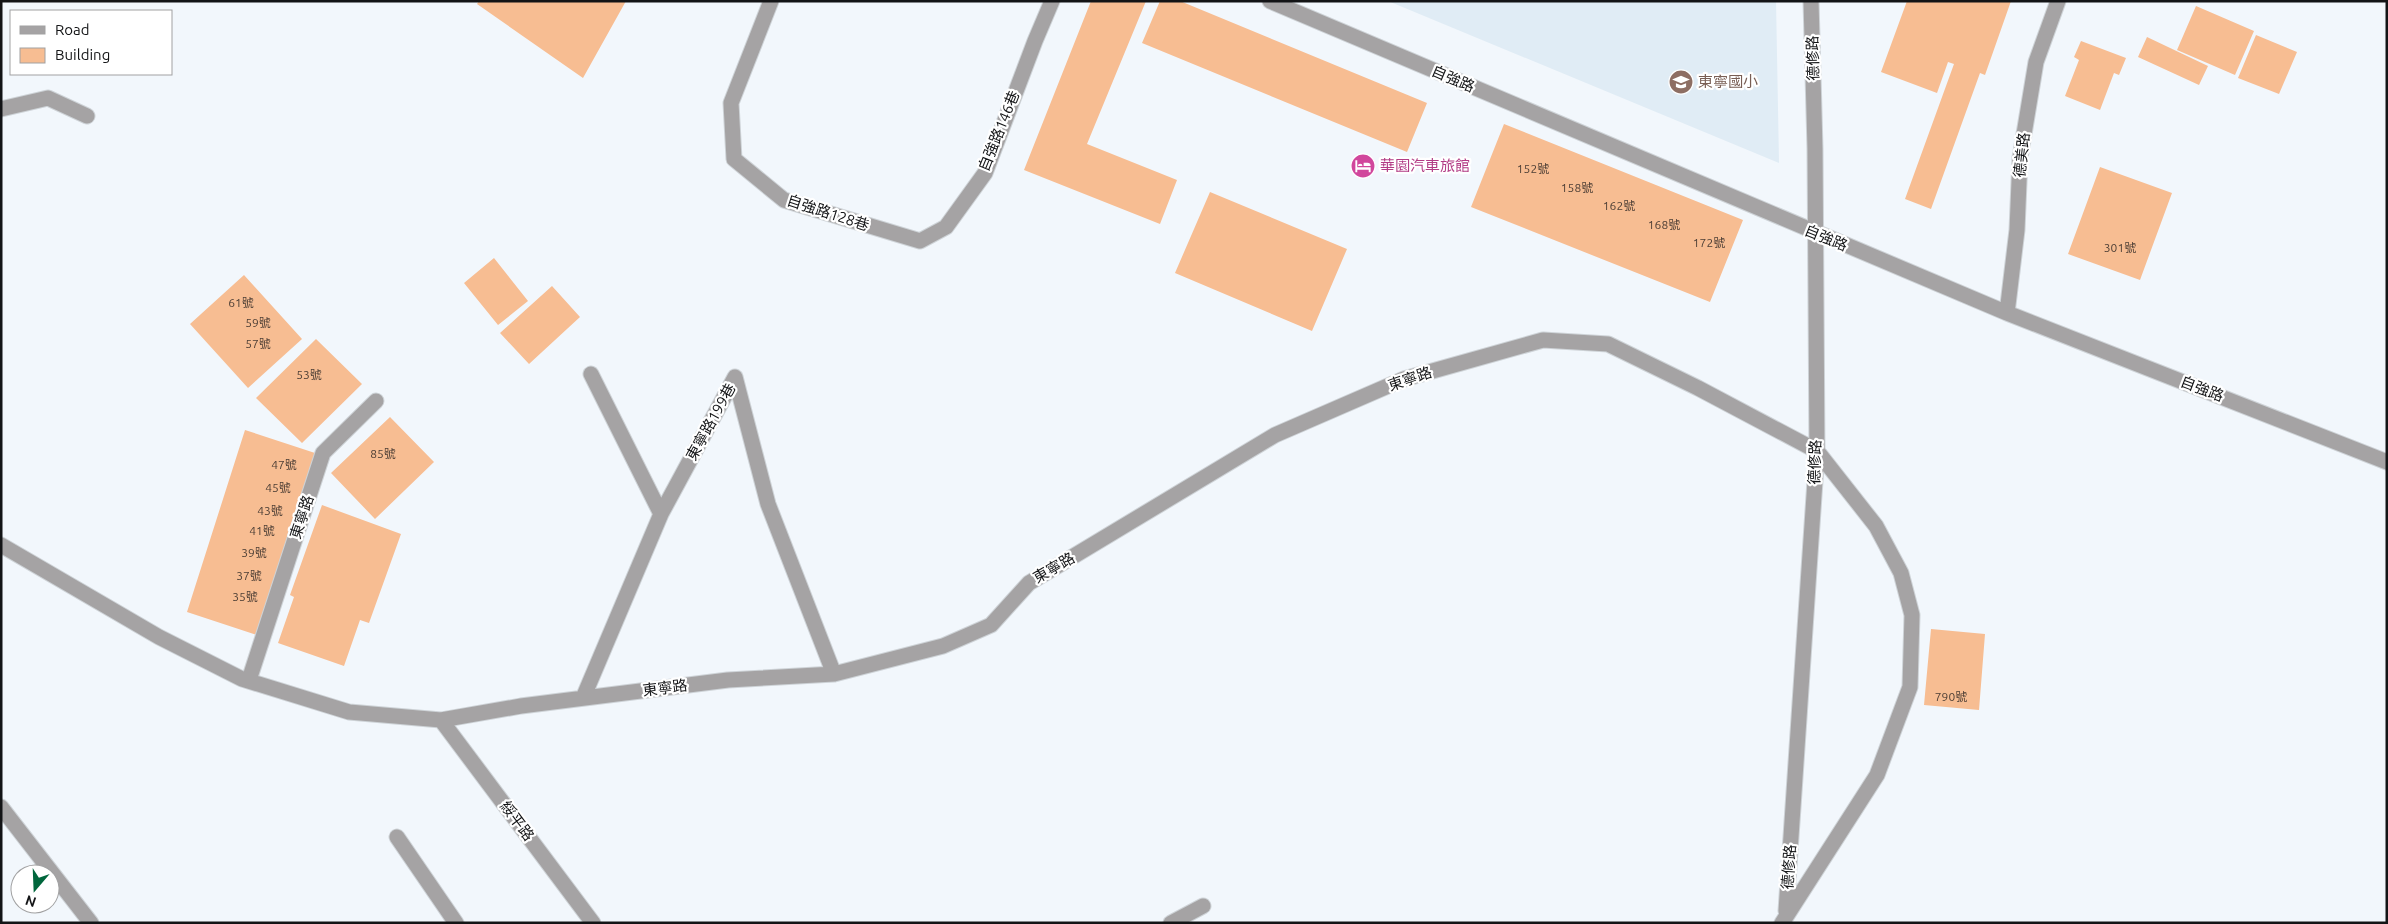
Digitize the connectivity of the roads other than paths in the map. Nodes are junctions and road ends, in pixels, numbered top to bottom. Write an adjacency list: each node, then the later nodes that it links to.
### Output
1 (772, 1): 9 (street, 自強路128巷)
2 (1052, 1): 9 (street, 自強路146巷)
3 (1270, 1): 8 (street, 自強路)
4 (1812, 1): 8 (street, 德修路)
5 (2058, 1): 10 (street, 德美路)
6 (1, 109): 7 (street)
7 (87, 116)
8 (1814, 233): 10 (street, 自強路); 13 (street, 德修路)
9 (920, 241)
10 (2007, 313): 14 (street, 自強路)
11 (591, 374): 15 (street)
12 (376, 401): 18 (street, 東寧路)
13 (1817, 451): 17 (street, 東寧路); 24 (street, 德修路); 24 (street)
14 (2387, 462)
15 (661, 514): 17 (street, 東寧路199巷); 19 (street, 東寧路199巷)
16 (1, 544): 18 (street, 東寧路)
17 (834, 674): 19 (street, 東寧路)
18 (249, 680): 20 (street, 東寧路)
19 (583, 698): 20 (street, 東寧路)
20 (441, 720): 27 (street, 綏平路)
21 (1, 807): 25 (street)
22 (397, 837): 26 (street)
23 (1203, 906): 28 (street)
24 (1784, 920)
25 (91, 923)
26 (456, 923)
27 (593, 923)
28 (1171, 923)

